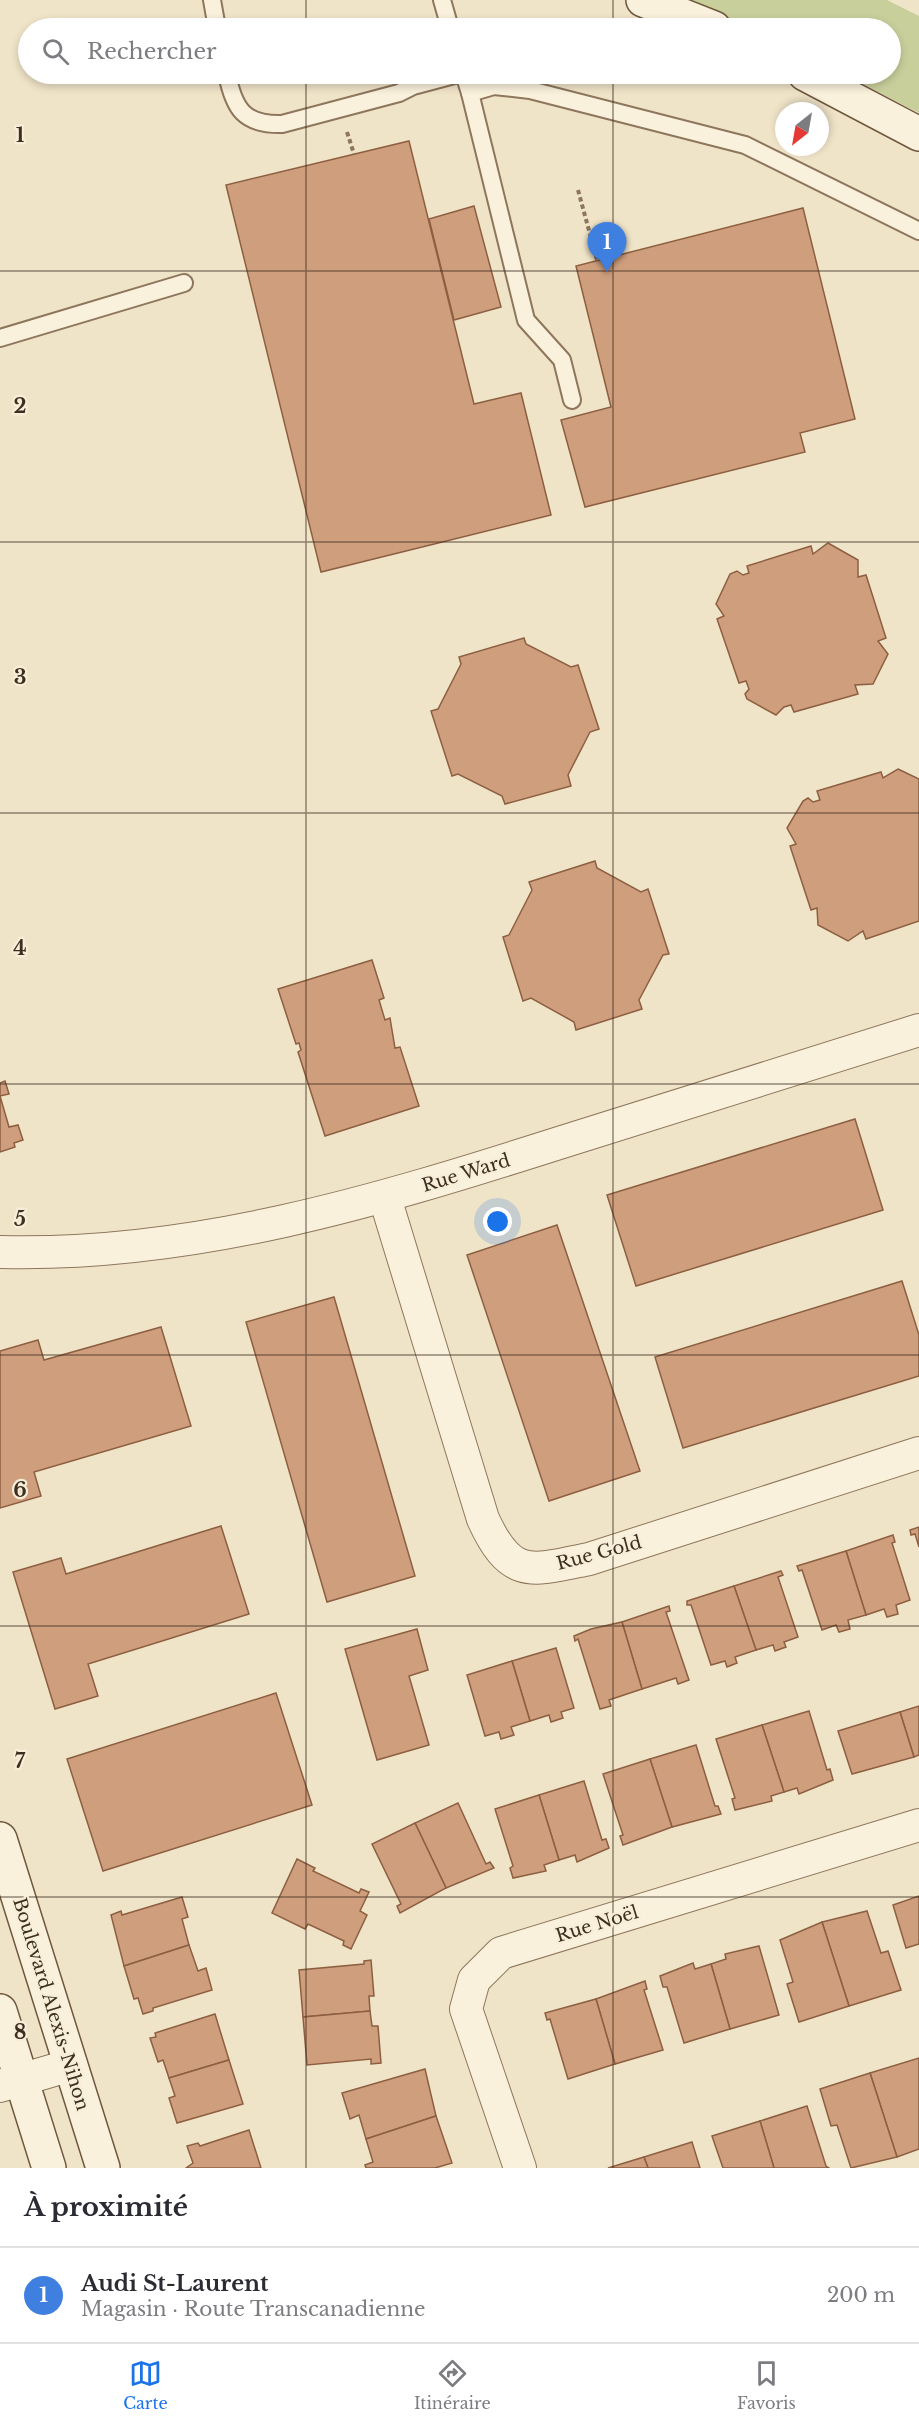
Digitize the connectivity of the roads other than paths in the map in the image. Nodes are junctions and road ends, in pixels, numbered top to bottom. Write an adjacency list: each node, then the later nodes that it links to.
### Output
1 (212, 0): 4 (lane)
2 (442, 0): 5 (lane)
3 (643, 0): 6 (street)
4 (215, 18)
5 (447, 18)
6 (689, 18)
7 (229, 84): 8 (lane)
8 (420, 84)
9 (467, 84): 11 (lane)
10 (824, 84): 12 (street)
11 (470, 93): 13 (lane); 16 (lane)
12 (919, 134)
13 (919, 231)
14 (184, 283): 15 (lane)
15 (0, 338)
16 (572, 400)
17 (919, 1030): 18 (street, Rue Ward)
18 (385, 1198): 19 (street, Rue Ward); 20 (street, Rue Gold)
19 (0, 1252)
20 (919, 1453)
21 (919, 1825): 28 (street, Rue Noël)
22 (0, 1839): 24 (street, Boulevard Alexis-Nihon)
23 (0, 2011): 25 (street)
24 (71, 2065): 25 (street); 27 (street, Boulevard Alexis-Nihon)
25 (10, 2082): 26 (street)
26 (49, 2168)
27 (103, 2168)
28 (520, 2168)

